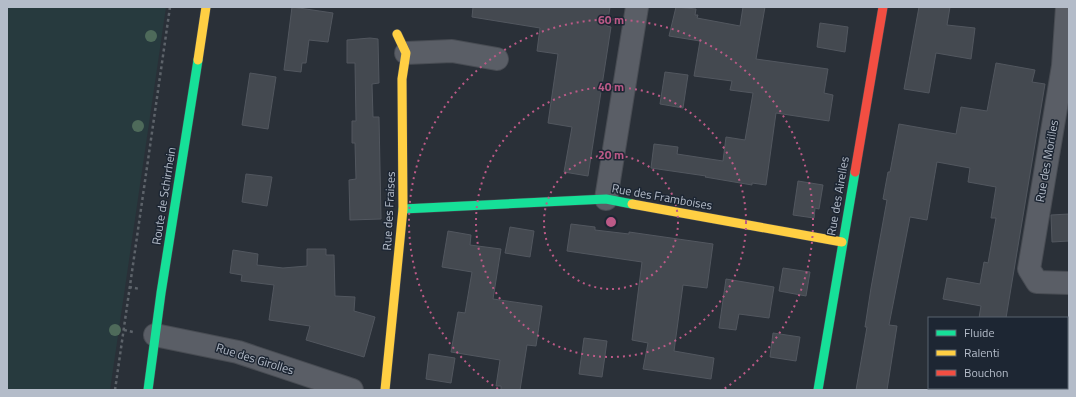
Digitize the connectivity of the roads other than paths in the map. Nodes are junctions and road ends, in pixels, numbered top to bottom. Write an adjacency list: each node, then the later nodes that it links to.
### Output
1 (206, 7): 11 (street, Route de Schirrhein)
2 (637, 7): 7 (street)
3 (882, 7): 9 (street, Rue des Airelles)
4 (1067, 7): 10 (street, Rue des Morilles)
5 (402, 44): 6 (street); 8 (street, Rue des Fraises)
6 (497, 60)
7 (606, 199): 8 (street, Rue des Framboises); 9 (street, Rue des Framboises)
8 (403, 209): 14 (street, Rue des Fraises)
9 (842, 242): 15 (street, Rue des Airelles)
10 (1069, 283)
11 (155, 335): 12 (street, Route de Schirrhein); 13 (street, Rue des Girolles)
12 (148, 390)
13 (352, 390)
14 (385, 390)
15 (818, 390)

